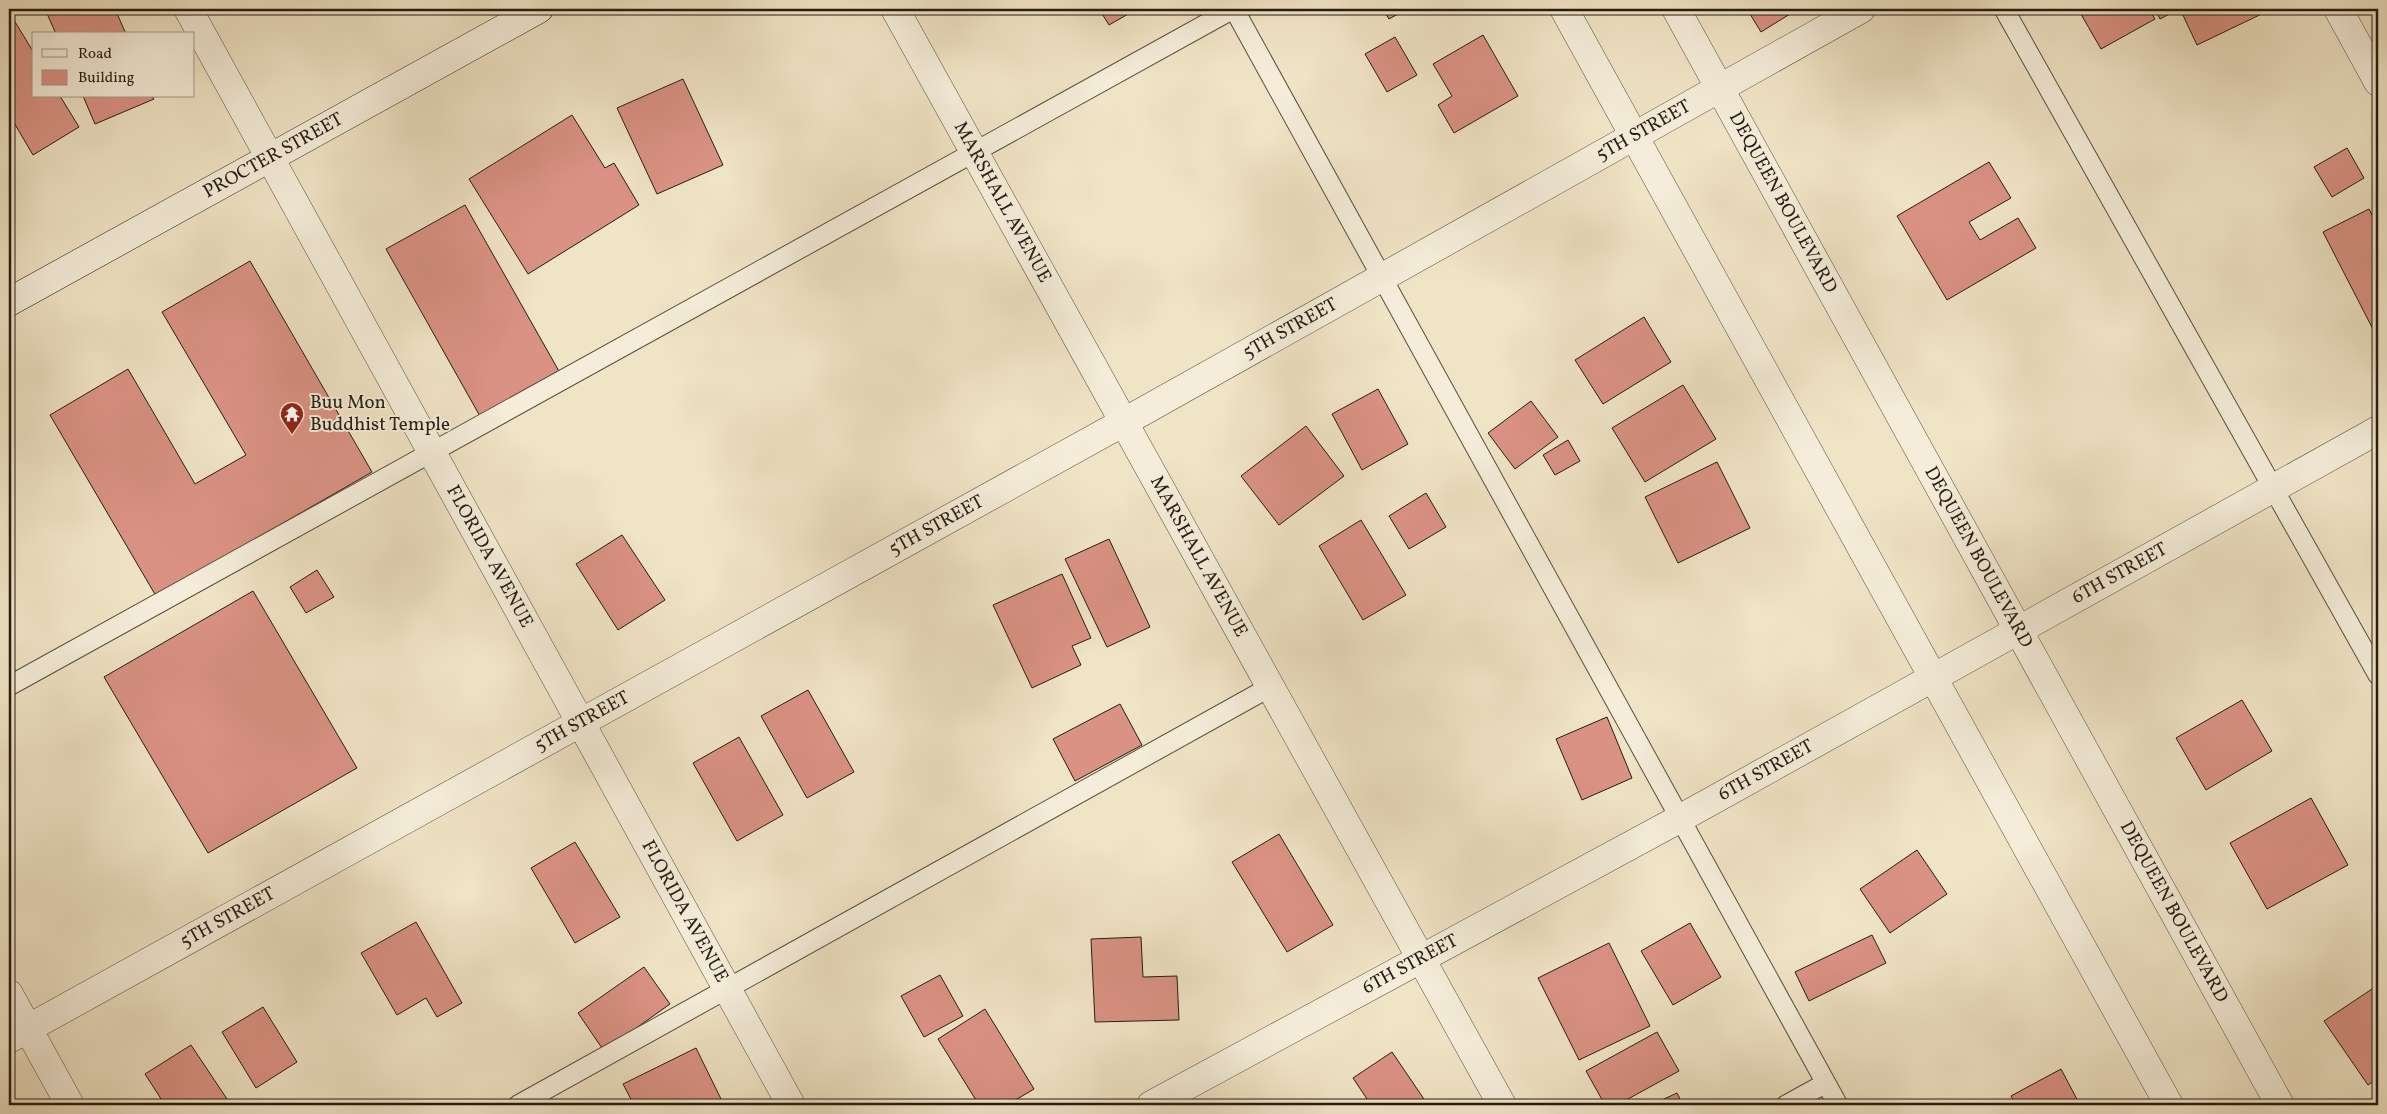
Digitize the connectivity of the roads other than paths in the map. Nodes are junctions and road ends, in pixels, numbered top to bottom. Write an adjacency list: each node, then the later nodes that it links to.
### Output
1 (188, 9): 14 (street, FLORIDA AVENUE)
2 (539, 9): 14 (street, PROCTER STREET)
3 (895, 9): 13 (street, MARSHALL AVENUE)
4 (1233, 9): 13 (lane); 15 (lane)
5 (1564, 9): 12 (street)
6 (1676, 9): 11 (street, DEQUEEN BOULEVARD)
7 (1861, 9): 11 (street, 5TH STREET)
8 (2004, 9): 20 (lane)
9 (2338, 9): 10 (street)
10 (2378, 79)
11 (1719, 88): 12 (street, 5TH STREET); 21 (street, DEQUEEN BOULEVARD)
12 (1635, 136): 15 (street, 5TH STREET); 23 (street)
13 (974, 152): 17 (street, MARSHALL AVENUE); 19 (lane)
14 (270, 157): 16 (street, PROCTER STREET); 19 (street, FLORIDA AVENUE)
15 (1383, 278): 17 (street, 5TH STREET); 27 (lane)
16 (9, 302)
17 (1124, 422): 25 (street, MARSHALL AVENUE); 26 (street, 5TH STREET)
18 (2378, 430): 20 (street, 6TH STREET)
19 (433, 453): 24 (lane); 26 (street, FLORIDA AVENUE)
20 (2275, 488): 21 (street, 6TH STREET); 22 (lane)
21 (2019, 630): 23 (street, 6TH STREET); 41 (street, DEQUEEN BOULEVARD)
22 (2378, 675)
23 (1934, 679): 27 (street, 6TH STREET); 40 (street)
24 (9, 686)
25 (1270, 687): 28 (street, MARSHALL AVENUE); 29 (lane)
26 (581, 723): 29 (street, FLORIDA AVENUE); 31 (street, 5TH STREET)
27 (1681, 818): 28 (street, 6TH STREET); 32 (lane)
28 (1420, 958): 36 (street, 6TH STREET); 37 (street, MARSHALL AVENUE)
29 (727, 990): 34 (lane); 35 (street, FLORIDA AVENUE)
30 (9, 994): 31 (street)
31 (18, 1034): 33 (street)
32 (1826, 1084): 38 (lane); 39 (lane)
33 (70, 1105)
34 (518, 1105)
35 (791, 1105)
36 (1151, 1105)
37 (1502, 1105)
38 (1786, 1105)
39 (1838, 1105)
40 (2169, 1105)
41 (2280, 1105)

